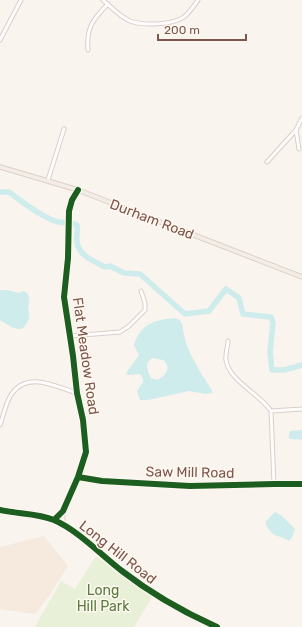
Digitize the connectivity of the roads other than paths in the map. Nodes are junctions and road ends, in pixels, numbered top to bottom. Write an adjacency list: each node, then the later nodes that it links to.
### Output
1 (21, 0): 5 (street)
2 (103, 0): 4 (street)
3 (198, 0): 4 (street)
4 (108, 4): 6 (street)
5 (0, 40)
6 (88, 50)
7 (302, 118): 9 (street)
8 (64, 129): 13 (street)
9 (296, 130): 10 (street); 11 (street)
10 (300, 150)
11 (267, 162)
12 (0, 167): 13 (main road, Durham Road)
13 (48, 180): 14 (main road, Durham Road)
14 (78, 190): 15 (main road, Durham Road); 17 (street, Flat Meadow Road)
15 (302, 277)
16 (141, 291): 17 (street)
17 (70, 336): 19 (street, Flat Meadow Road)
18 (228, 341): 21 (street)
19 (77, 393): 22 (street); 23 (street, Flat Meadow Road)
20 (302, 409): 21 (street)
21 (271, 411): 24 (street)
22 (0, 425)
23 (78, 477): 24 (street, Saw Mill Road); 27 (street, Flat Meadow Road)
24 (274, 484): 25 (street, Saw Mill Road)
25 (302, 484)
26 (0, 510): 28 (street, Long Hill Road)
27 (63, 510): 28 (street, Flat Meadow Road); 29 (street, Flat Meadow Road)
28 (54, 520): 29 (street, Long Hill Road)
29 (63, 525): 30 (street, Long Hill Road)
30 (216, 627)

